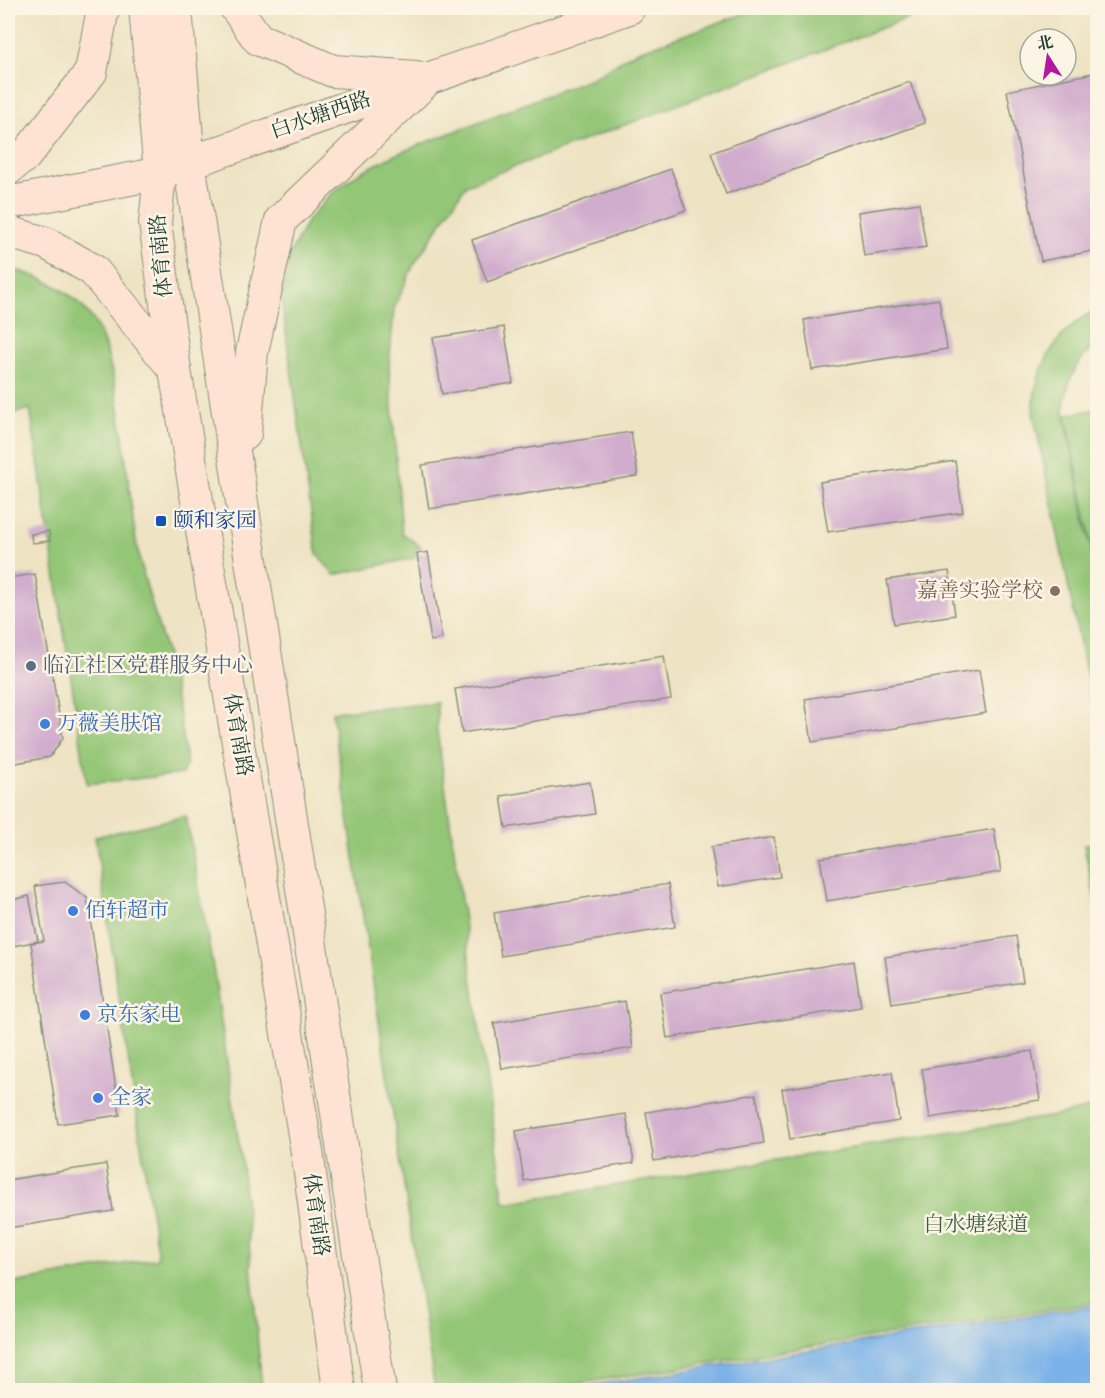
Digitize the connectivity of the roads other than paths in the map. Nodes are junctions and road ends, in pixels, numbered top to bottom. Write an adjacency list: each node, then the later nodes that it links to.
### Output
1 (103, 8): 8 (main road)
2 (146, 8): 9 (main road, 体育南路)
3 (176, 8): 7 (main road, 体育南路)
4 (236, 8): 6 (main road)
5 (629, 8): 6 (main road, 白水塘西路)
6 (429, 78): 7 (main road, 白水塘西路); 13 (main road)
7 (189, 162): 9 (main road, 白水塘西路); 13 (main road, 体育南路)
8 (8, 169)
9 (159, 173): 10 (main road, 白水塘西路); 12 (main road, 体育南路)
10 (8, 203)
11 (8, 232): 12 (main road)
12 (175, 370): 15 (main road, 体育南路)
13 (240, 483): 14 (main road, 体育南路)
14 (379, 1386)
15 (339, 1388)

